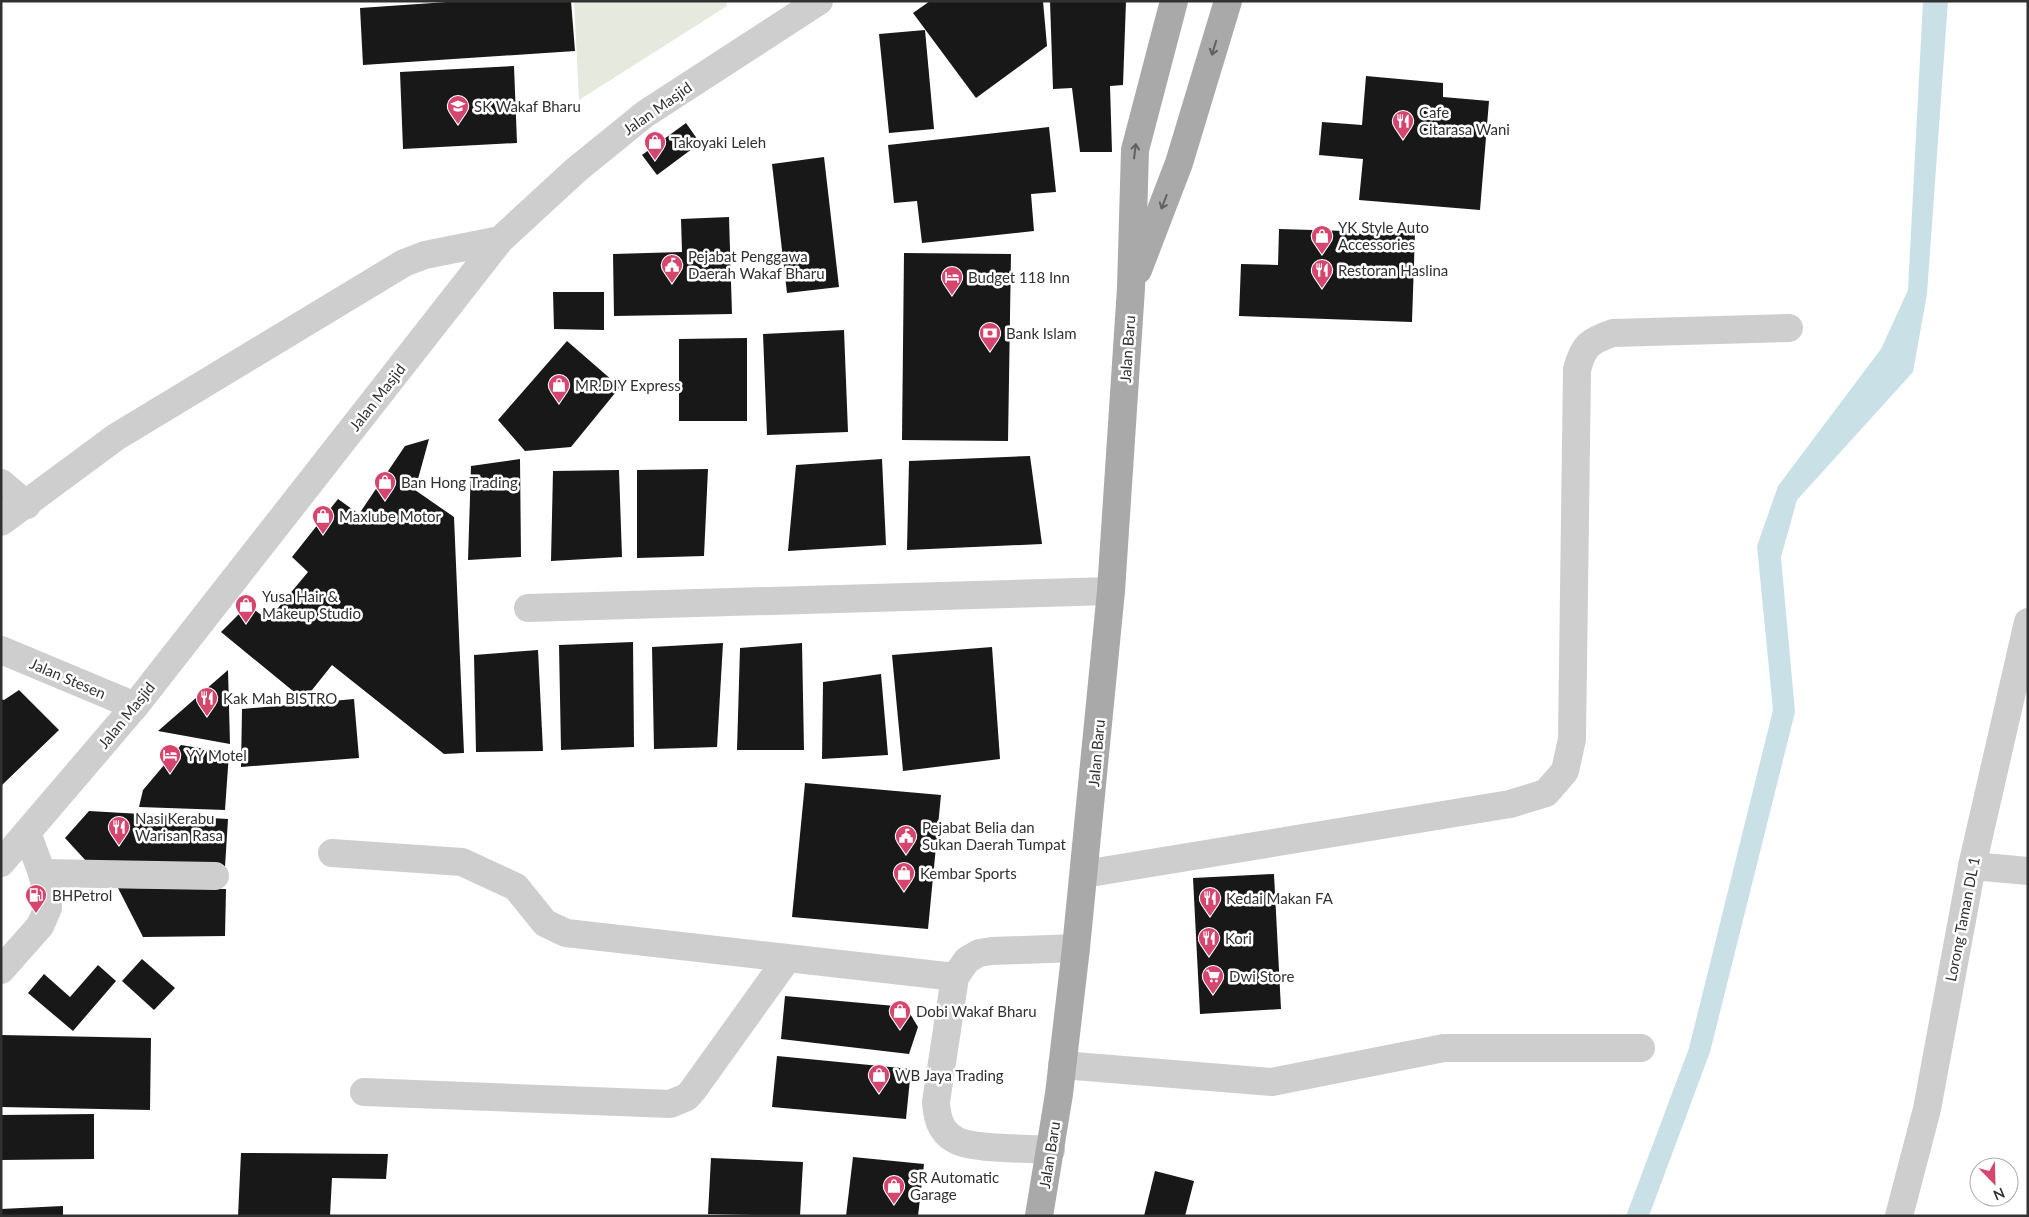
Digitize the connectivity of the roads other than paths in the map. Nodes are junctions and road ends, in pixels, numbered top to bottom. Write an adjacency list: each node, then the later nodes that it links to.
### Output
1 (819, 1): 4 (street, Jalan Masjid)
2 (1174, 1): 5 (main road, Jalan Baru, one-way to 2)
3 (1228, 1): 5 (main road, Jalan Baru, one-way to 5)
4 (500, 240): 8 (street); 14 (street, Jalan Masjid)
5 (1131, 288): 10 (main road, Jalan Baru)
6 (1789, 328): 21 (street)
7 (1, 483): 8 (street)
8 (27, 505): 9 (street)
9 (1, 522)
10 (1111, 591): 11 (street); 21 (main road, Jalan Baru)
11 (528, 608)
12 (2028, 622): 18 (street, Lorong Taman DL 1)
13 (1, 650): 14 (street, Jalan Stesen)
14 (135, 706): 15 (street, Jalan Masjid)
15 (26, 833): 17 (street, Jalan Masjid); 20 (street)
16 (332, 853): 24 (street)
17 (1, 863)
18 (1972, 866): 19 (street); 32 (street, Lorong Taman DL 1)
19 (2028, 871)
20 (42, 873): 22 (street); 25 (street)
21 (1084, 874): 23 (main road, Jalan Baru)
22 (215, 876)
23 (1076, 948): 26 (street); 28 (main road, Jalan Baru)
24 (787, 959): 26 (street); 29 (street)
25 (1, 970)
26 (956, 978): 30 (street)
27 (1641, 1048): 28 (street)
28 (1062, 1065): 30 (main road, Jalan Baru)
29 (364, 1092)
30 (1051, 1150): 31 (main road, Jalan Baru)
31 (1039, 1216)
32 (1899, 1216)

